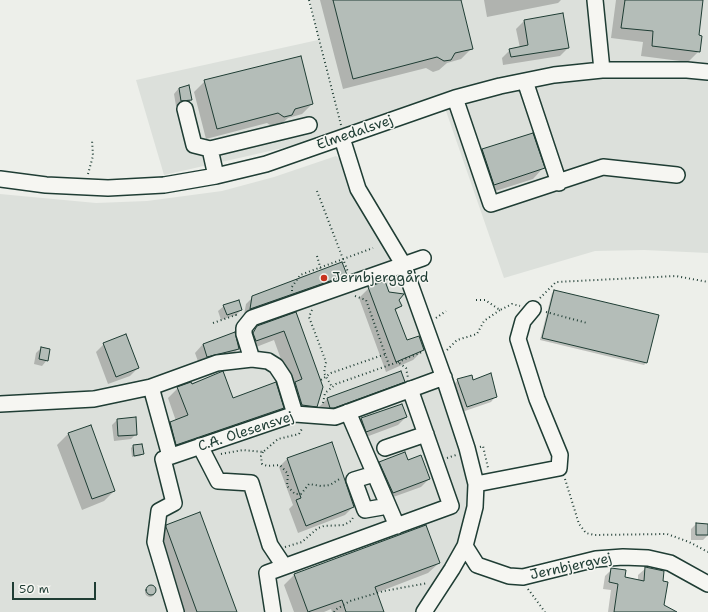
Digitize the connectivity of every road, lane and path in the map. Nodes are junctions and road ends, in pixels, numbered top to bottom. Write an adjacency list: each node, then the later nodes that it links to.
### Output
1 (309, 0): 9 (path)
2 (595, 0): 3 (street)
3 (602, 70): 4 (street, Elmedalsvej); 5 (street, Elmedalsvej)
4 (708, 72)
5 (525, 81): 6 (street, Elmedalsvej); 15 (street)
6 (455, 98): 9 (street, Elmedalsvej); 15 (street)
7 (185, 109): 11 (street)
8 (309, 125): 11 (street)
9 (342, 138): 13 (street, Elmedalsvej); 22 (street)
10 (92, 140): 16 (path)
11 (210, 149): 13 (street)
12 (677, 175): 15 (street)
13 (216, 176): 16 (street, Elmedalsvej)
14 (0, 179): 16 (street, Elmedalsvej)
15 (559, 183)
16 (84, 187)
17 (317, 191): 21 (path)
18 (373, 248): 21 (path)
19 (317, 256): 23 (path)
20 (424, 258): 22 (street)
21 (343, 259): 23 (path); 25 (path)
22 (403, 264): 25 (street); 34 (street)
23 (321, 269): 27 (path)
24 (708, 282): 28 (path)
25 (347, 284): 26 (street); 32 (path)
26 (314, 296): 27 (street); 36 (path)
27 (292, 304): 31 (street)
28 (533, 309): 51 (street)
29 (500, 310): 34 (path)
30 (213, 323): 31 (path)
31 (247, 324): 33 (street)
32 (386, 354): 35 (path); 36 (path)
33 (252, 359): 39 (street); 44 (street)
34 (437, 359): 37 (street)
35 (389, 365): 40 (path); 41 (path)
36 (326, 376): 38 (path); 40 (path)
37 (444, 377): 41 (street, C.A. Olesensvej); 54 (street)
38 (321, 380)
39 (151, 387): 42 (street); 50 (street)
40 (332, 387): 44 (path)
41 (410, 389): 43 (street, C.A. Olesensvej); 45 (street)
42 (0, 404)
43 (348, 412): 44 (street, C.A. Olesensvej); 52 (street)
44 (308, 415): 48 (street, C.A. Olesensvej); 49 (path)
45 (426, 434): 47 (street); 57 (street)
46 (483, 446): 54 (path)
47 (385, 448)
48 (203, 451): 49 (path); 50 (street, C.A. Olesensvej); 60 (street)
49 (263, 452): 53 (path)
50 (167, 458): 66 (street)
51 (559, 468): 54 (street); 59 (path)
52 (374, 474): 53 (street); 55 (street)
53 (354, 480): 56 (street)
54 (484, 482): 58 (street)
55 (388, 506): 56 (street); 57 (street)
56 (365, 510): 60 (path)
57 (396, 526): 62 (street)
58 (465, 546): 61 (street); 63 (street)
59 (708, 552)
60 (275, 553): 62 (street)
61 (477, 565): 63 (street); 64 (street, Jernbjergvej)
62 (284, 566): 67 (street)
63 (449, 575): 68 (path); 69 (street)
64 (523, 577): 65 (street, Jernbjergvej); 70 (path)
65 (708, 584)
66 (176, 612)
67 (273, 612)
68 (334, 612)
69 (424, 612)
70 (545, 612)

